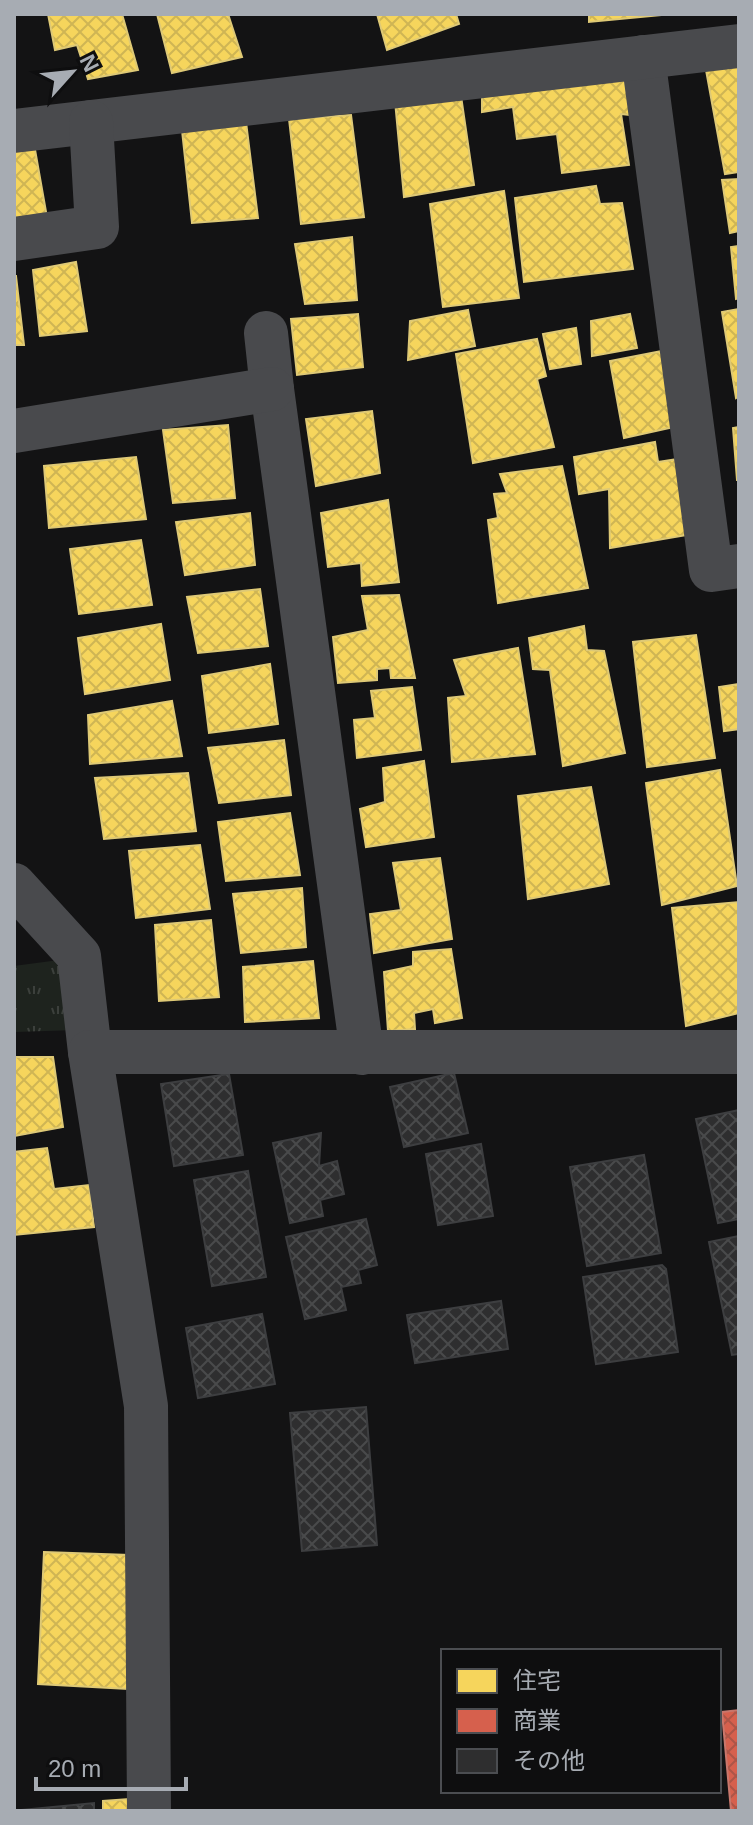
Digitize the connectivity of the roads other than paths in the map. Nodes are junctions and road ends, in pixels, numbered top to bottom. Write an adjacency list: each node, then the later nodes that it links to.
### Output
1 (739, 46): 2 (street)
2 (643, 57): 3 (street); 9 (street)
3 (91, 122): 4 (street); 5 (street)
4 (14, 131)
5 (14, 239)
6 (266, 333): 7 (street)
7 (272, 389): 8 (street); 13 (street)
8 (14, 431)
9 (739, 566)
10 (14, 885): 11 (street)
11 (90, 1052): 13 (street); 14 (street)
12 (739, 1052): 13 (street)
13 (362, 1053)
14 (149, 1811)

